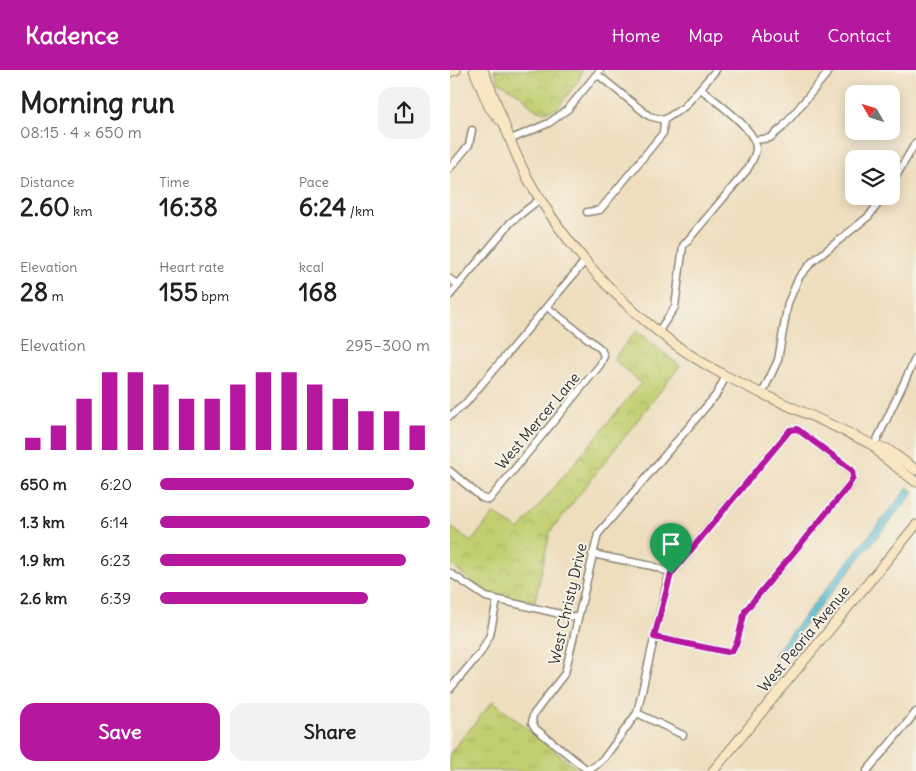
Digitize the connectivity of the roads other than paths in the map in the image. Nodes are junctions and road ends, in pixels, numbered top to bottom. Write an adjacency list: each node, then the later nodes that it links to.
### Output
1 (456, 70): 6 (street)
2 (474, 70): 10 (street)
3 (483, 70): 10 (street)
4 (716, 70): 8 (street)
5 (830, 70): 13 (street)
6 (450, 72)
7 (598, 72): 9 (street); 12 (street)
8 (701, 89): 9 (street); 13 (street)
9 (664, 120): 19 (street)
10 (502, 122): 12 (street)
11 (472, 130): 15 (street)
12 (509, 140): 17 (street)
13 (755, 140): 25 (street)
14 (916, 142): 16 (street)
15 (450, 168)
16 (900, 170)
17 (540, 200): 20 (street); 22 (street)
18 (877, 205): 28 (street)
19 (587, 212)
20 (585, 261): 24 (street); 25 (street)
21 (450, 279): 22 (street)
22 (458, 286): 23 (street)
23 (450, 295)
24 (547, 307): 29 (street); 32 (street, West Mercer Lane)
25 (658, 332): 27 (street)
26 (916, 357): 30 (street)
27 (726, 376): 28 (street); 35 (street, West Christy Drive)
28 (762, 394): 30 (street)
29 (450, 416)
30 (874, 446): 31 (street); 33 (street)
31 (916, 470)
32 (450, 471)
33 (916, 482)
34 (916, 525): 45 (street, West Peoria Avenue)
35 (592, 554): 37 (street); 39 (street, West Christy Drive)
36 (450, 573): 38 (street)
37 (671, 574): 40 (street); 40 (street)
38 (497, 600): 39 (street); 41 (street)
39 (578, 618): 43 (street, West Christy Drive)
40 (654, 637): 43 (street)
41 (450, 689)
42 (916, 712): 46 (street)
43 (637, 713): 44 (street)
44 (683, 735)
45 (713, 771)
46 (867, 771)

